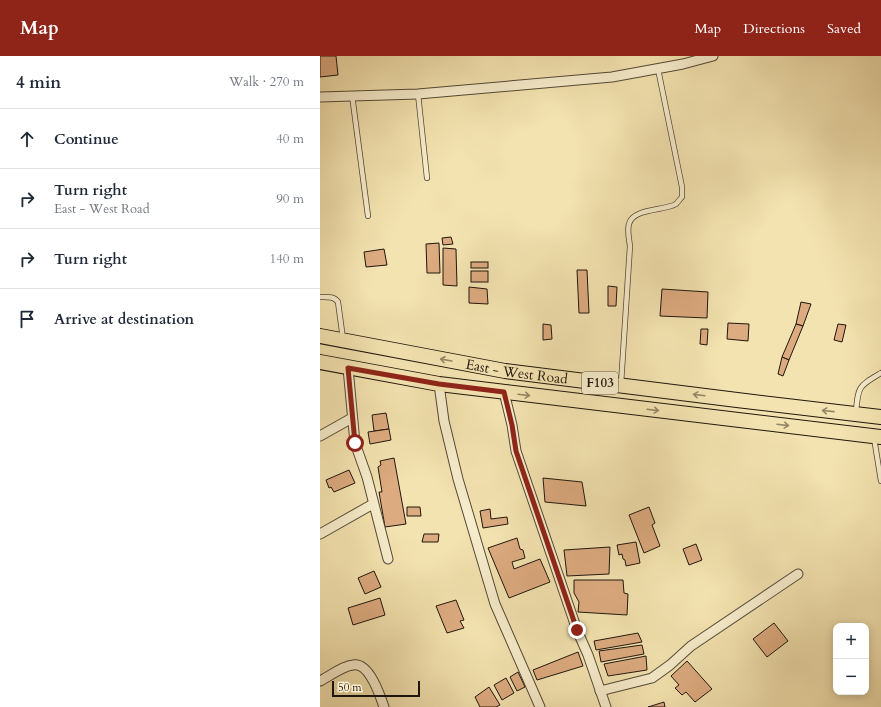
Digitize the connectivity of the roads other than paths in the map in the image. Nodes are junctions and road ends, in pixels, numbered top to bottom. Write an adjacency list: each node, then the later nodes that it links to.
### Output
1 (714, 56): 2 (street)
2 (658, 69): 3 (street); 15 (lane)
3 (418, 94): 4 (street); 6 (lane)
4 (352, 95): 5 (street); 7 (lane)
5 (320, 97)
6 (427, 178)
7 (368, 216)
8 (320, 296): 10 (lane)
9 (320, 336): 10 (main road, East - West Road / F103)
10 (344, 341): 15 (main road, East - West Road / F103, one-way to 10)
11 (320, 362): 12 (main road, East - West Road / F103)
12 (348, 368): 14 (main road, East - West Road / F103); 19 (street)
13 (881, 373): 17 (lane)
14 (439, 384): 16 (main road, East - West Road / F103); 30 (street)
15 (620, 385): 17 (main road, East - West Road / F103, one-way to 15)
16 (504, 392): 21 (main road, East - West Road / F103, one-way to 21); 28 (street)
17 (856, 414): 18 (main road, East - West Road / F103)
18 (881, 416)
19 (352, 418): 20 (street); 23 (street)
20 (320, 436)
21 (878, 436): 22 (lane)
22 (881, 481)
23 (373, 504): 24 (street); 25 (street)
24 (320, 534)
25 (388, 559)
26 (798, 574): 28 (street)
27 (320, 681): 29 (street)
28 (600, 691): 31 (street)
29 (384, 707)
30 (540, 707)
31 (606, 707)

